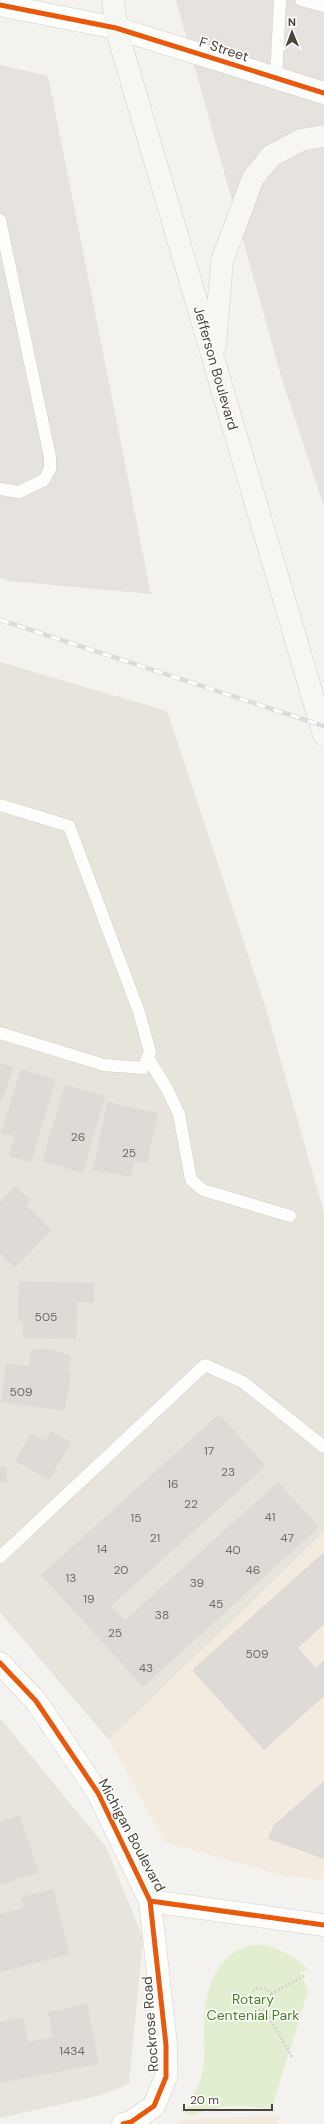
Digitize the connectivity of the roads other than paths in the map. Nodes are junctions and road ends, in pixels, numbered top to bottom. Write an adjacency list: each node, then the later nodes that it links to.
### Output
1 (113, 0): 6 (main road, Jefferson Boulevard)
2 (280, 0): 7 (lane)
3 (301, 0): 5 (lane)
4 (0, 5): 6 (street, F Street)
5 (324, 6)
6 (116, 28): 7 (street, F Street); 11 (main road, Jefferson Boulevard)
7 (276, 78): 8 (street, F Street)
8 (324, 93)
9 (324, 136): 11 (main road)
10 (0, 220): 12 (lane)
11 (214, 360): 13 (main road, Jefferson Boulevard)
12 (0, 489)
13 (324, 735)
14 (0, 805): 16 (lane)
15 (0, 1032): 16 (lane)
16 (148, 1058): 17 (lane)
17 (290, 1216)
18 (324, 1447): 19 (lane)
19 (0, 1557)
20 (0, 1663): 21 (street, Michigan Boulevard)
21 (150, 1901): 22 (street, Michigan Boulevard); 23 (street, Rockrose Road)
22 (324, 1925)
23 (123, 2124)

